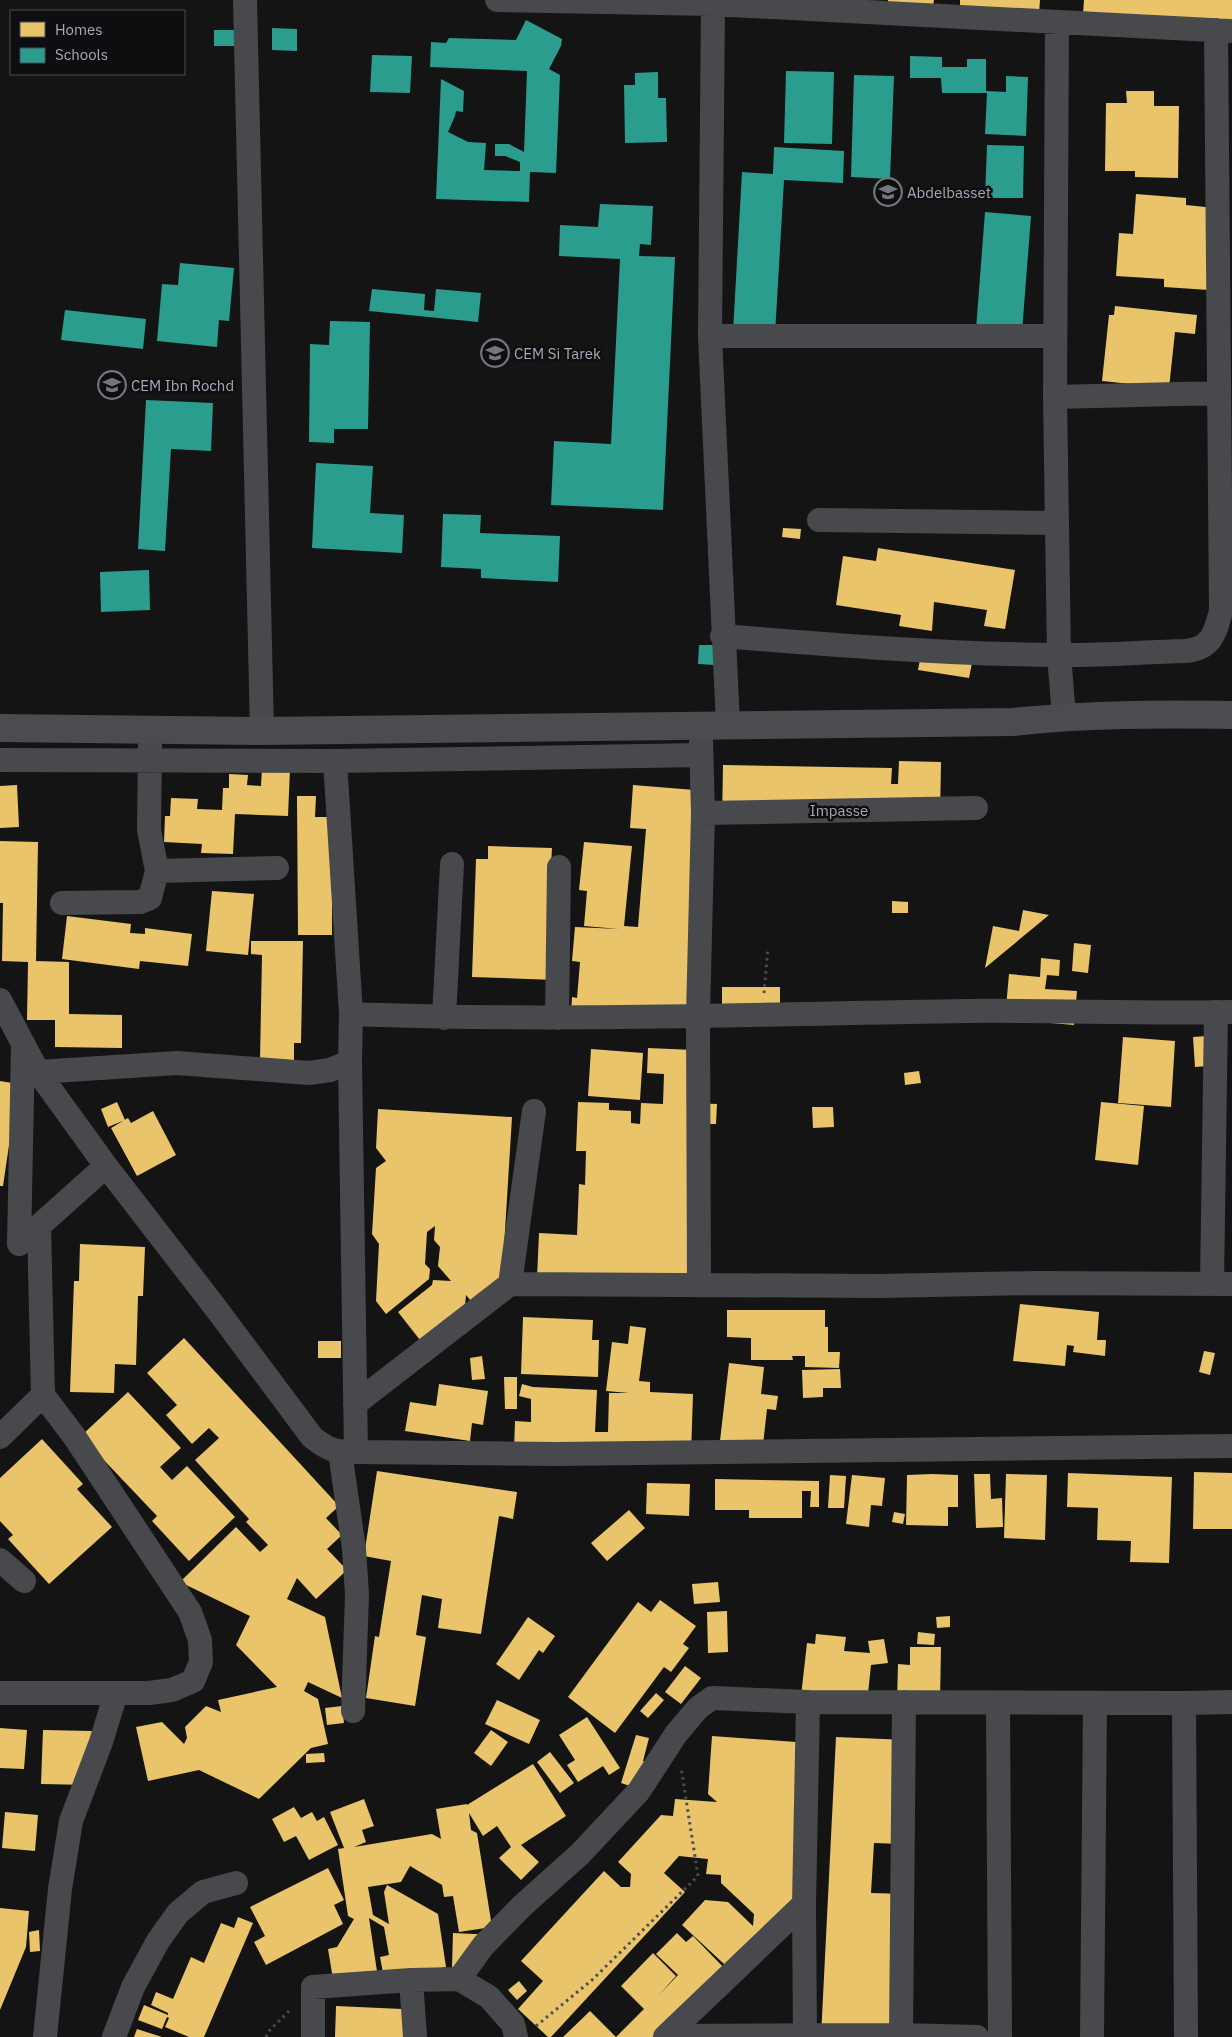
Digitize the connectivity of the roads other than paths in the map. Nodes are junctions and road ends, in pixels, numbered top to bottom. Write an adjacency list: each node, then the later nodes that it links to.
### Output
1 (245, 0): 22 (street)
2 (496, 0): 3 (street)
3 (677, 2): 4 (street)
4 (713, 4): 5 (street); 8 (street)
5 (800, 4): 6 (street)
6 (1057, 22): 7 (street); 9 (street)
7 (1224, 31): 10 (street)
8 (710, 336): 9 (street); 14 (street)
9 (1055, 336): 11 (street)
10 (1219, 393): 11 (street); 15 (street)
11 (1055, 397): 13 (street)
12 (819, 520): 13 (street)
13 (1057, 523): 15 (street)
14 (722, 636): 15 (street); 18 (street)
15 (1059, 655): 17 (street)
16 (1232, 715): 17 (main road)
17 (1064, 717): 18 (main road)
18 (728, 725): 19 (main road)
19 (700, 726): 22 (main road); 23 (street)
20 (0, 728): 21 (main road)
21 (150, 730): 22 (main road); 25 (street)
22 (262, 731)
23 (701, 755): 26 (street); 28 (street)
24 (0, 760): 25 (street)
25 (149, 760): 26 (street); 32 (street)
26 (335, 760): 36 (street)
27 (976, 808): 28 (street, Impasse)
28 (703, 813): 37 (street)
29 (452, 864): 38 (street)
30 (559, 867): 39 (street)
31 (277, 868): 32 (street)
32 (157, 871): 33 (street)
33 (62, 903)
34 (0, 1000): 40 (street)
35 (1224, 1012): 37 (street); 49 (street)
36 (352, 1014): 38 (street); 41 (street)
37 (698, 1016): 39 (street); 48 (street)
38 (444, 1018): 39 (street)
39 (557, 1018)
40 (23, 1046): 42 (street); 46 (street)
41 (350, 1062): 42 (street); 51 (street)
42 (38, 1072): 44 (street)
43 (534, 1111): 47 (street)
44 (106, 1166): 45 (street); 54 (street)
45 (39, 1226): 46 (street); 50 (street)
46 (9, 1244)
47 (510, 1284): 48 (street); 51 (street)
48 (699, 1284): 49 (street)
49 (1222, 1284)
50 (44, 1395): 52 (street); 58 (street)
51 (355, 1404): 54 (street)
52 (0, 1437)
53 (1232, 1446): 54 (street)
54 (348, 1452): 65 (street)
55 (0, 1560): 56 (street)
56 (24, 1581)
57 (0, 1693): 58 (street)
58 (116, 1693): 76 (street)
59 (808, 1702): 60 (street); 67 (street); 68 (street)
60 (904, 1702): 62 (street); 75 (street)
61 (1232, 1702): 64 (street)
62 (998, 1703): 63 (street); 81 (street)
63 (1095, 1703): 64 (street); 82 (street)
64 (1184, 1703): 83 (street)
65 (353, 1711)
66 (236, 1883): 77 (street)
67 (804, 1904): 70 (street); 74 (street)
68 (458, 1979): 69 (street); 71 (street)
69 (411, 1980): 78 (street); 79 (street)
70 (705, 1999): 72 (street); 73 (street)
71 (523, 2034)
72 (665, 2036): 73 (street)
73 (704, 2036): 74 (street)
74 (805, 2036): 75 (street)
75 (915, 2036): 80 (street)
76 (45, 2037)
77 (114, 2037)
78 (313, 2037)
79 (415, 2037)
80 (977, 2037)
81 (1000, 2037)
82 (1092, 2037)
83 (1186, 2037)

